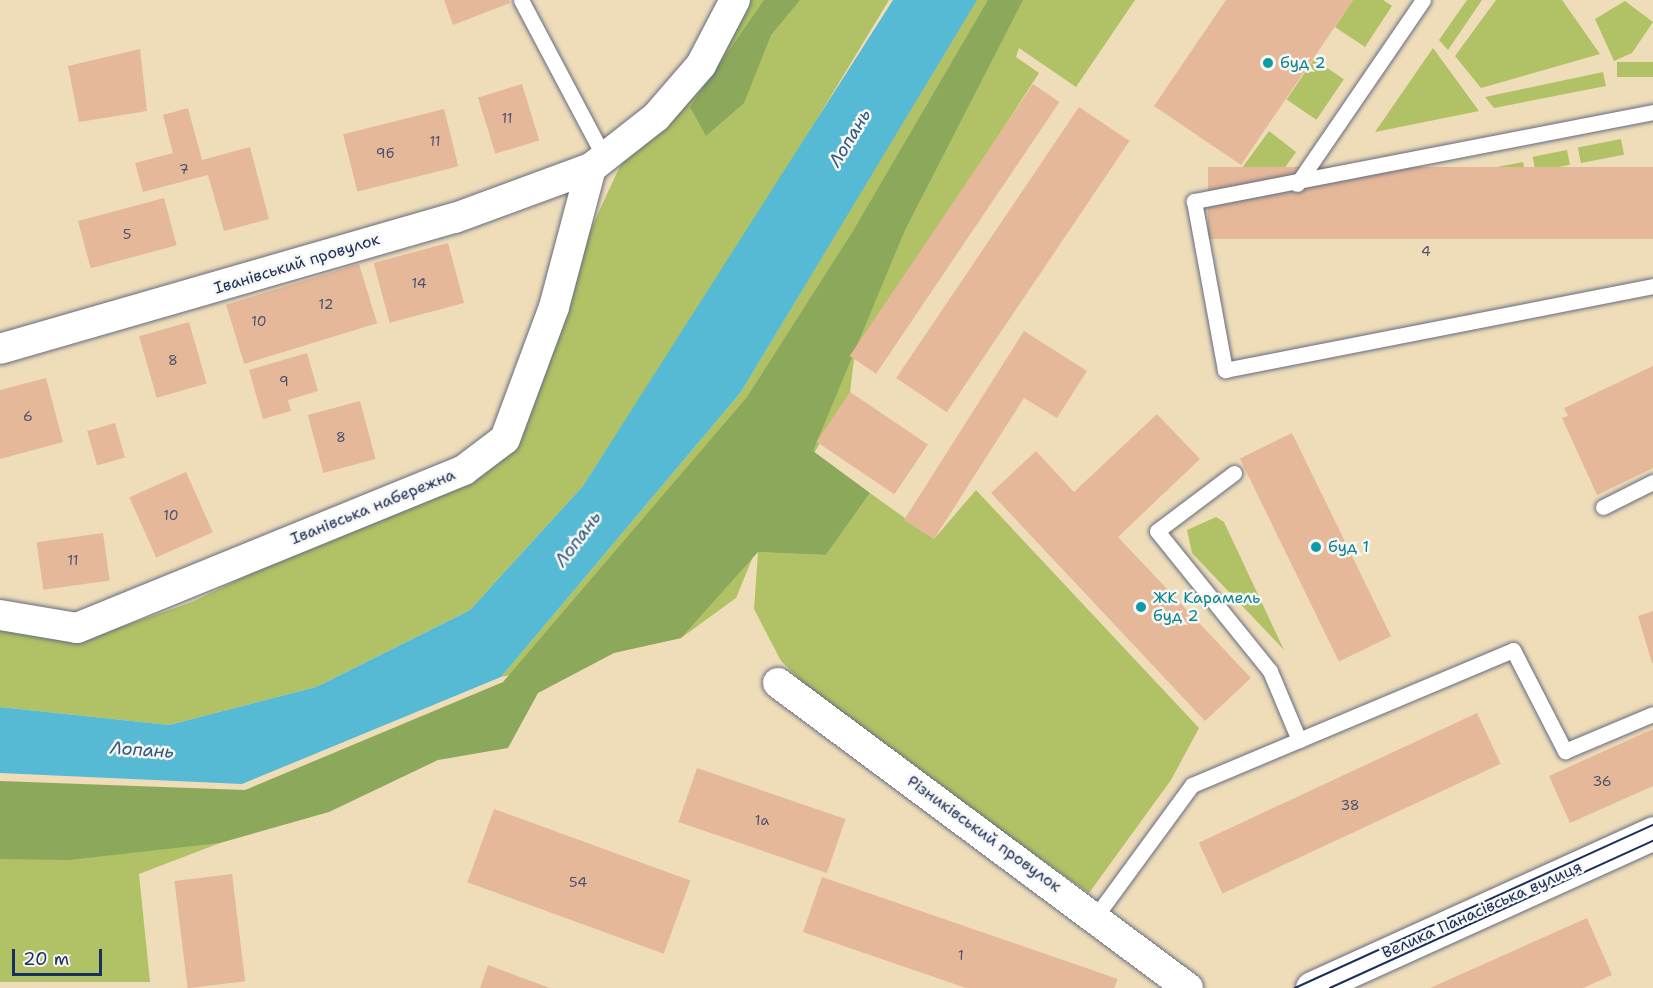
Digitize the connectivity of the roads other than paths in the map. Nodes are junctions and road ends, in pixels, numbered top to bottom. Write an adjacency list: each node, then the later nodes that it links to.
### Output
1 (521, 0): 5 (lane)
2 (735, 0): 5 (street, Іванівський провулок)
3 (1423, 0): 6 (lane)
4 (1653, 112): 6 (lane)
5 (597, 161): 8 (street, Іванівський провулок); 12 (street, Іванівська набережна)
6 (1297, 184): 7 (lane)
7 (1653, 286)
8 (0, 349)
9 (1234, 473): 15 (lane)
10 (1653, 482): 11 (lane)
11 (1603, 507)
12 (0, 615)
13 (778, 683): 17 (street, Різниківський провулок)
14 (1653, 714): 15 (lane)
15 (1299, 740): 17 (lane)
16 (1653, 833): 19 (street, Велика Панасівська вулиця)
17 (1096, 916): 18 (street, Різниківський провулок)
18 (1188, 988)
19 (1312, 988)

